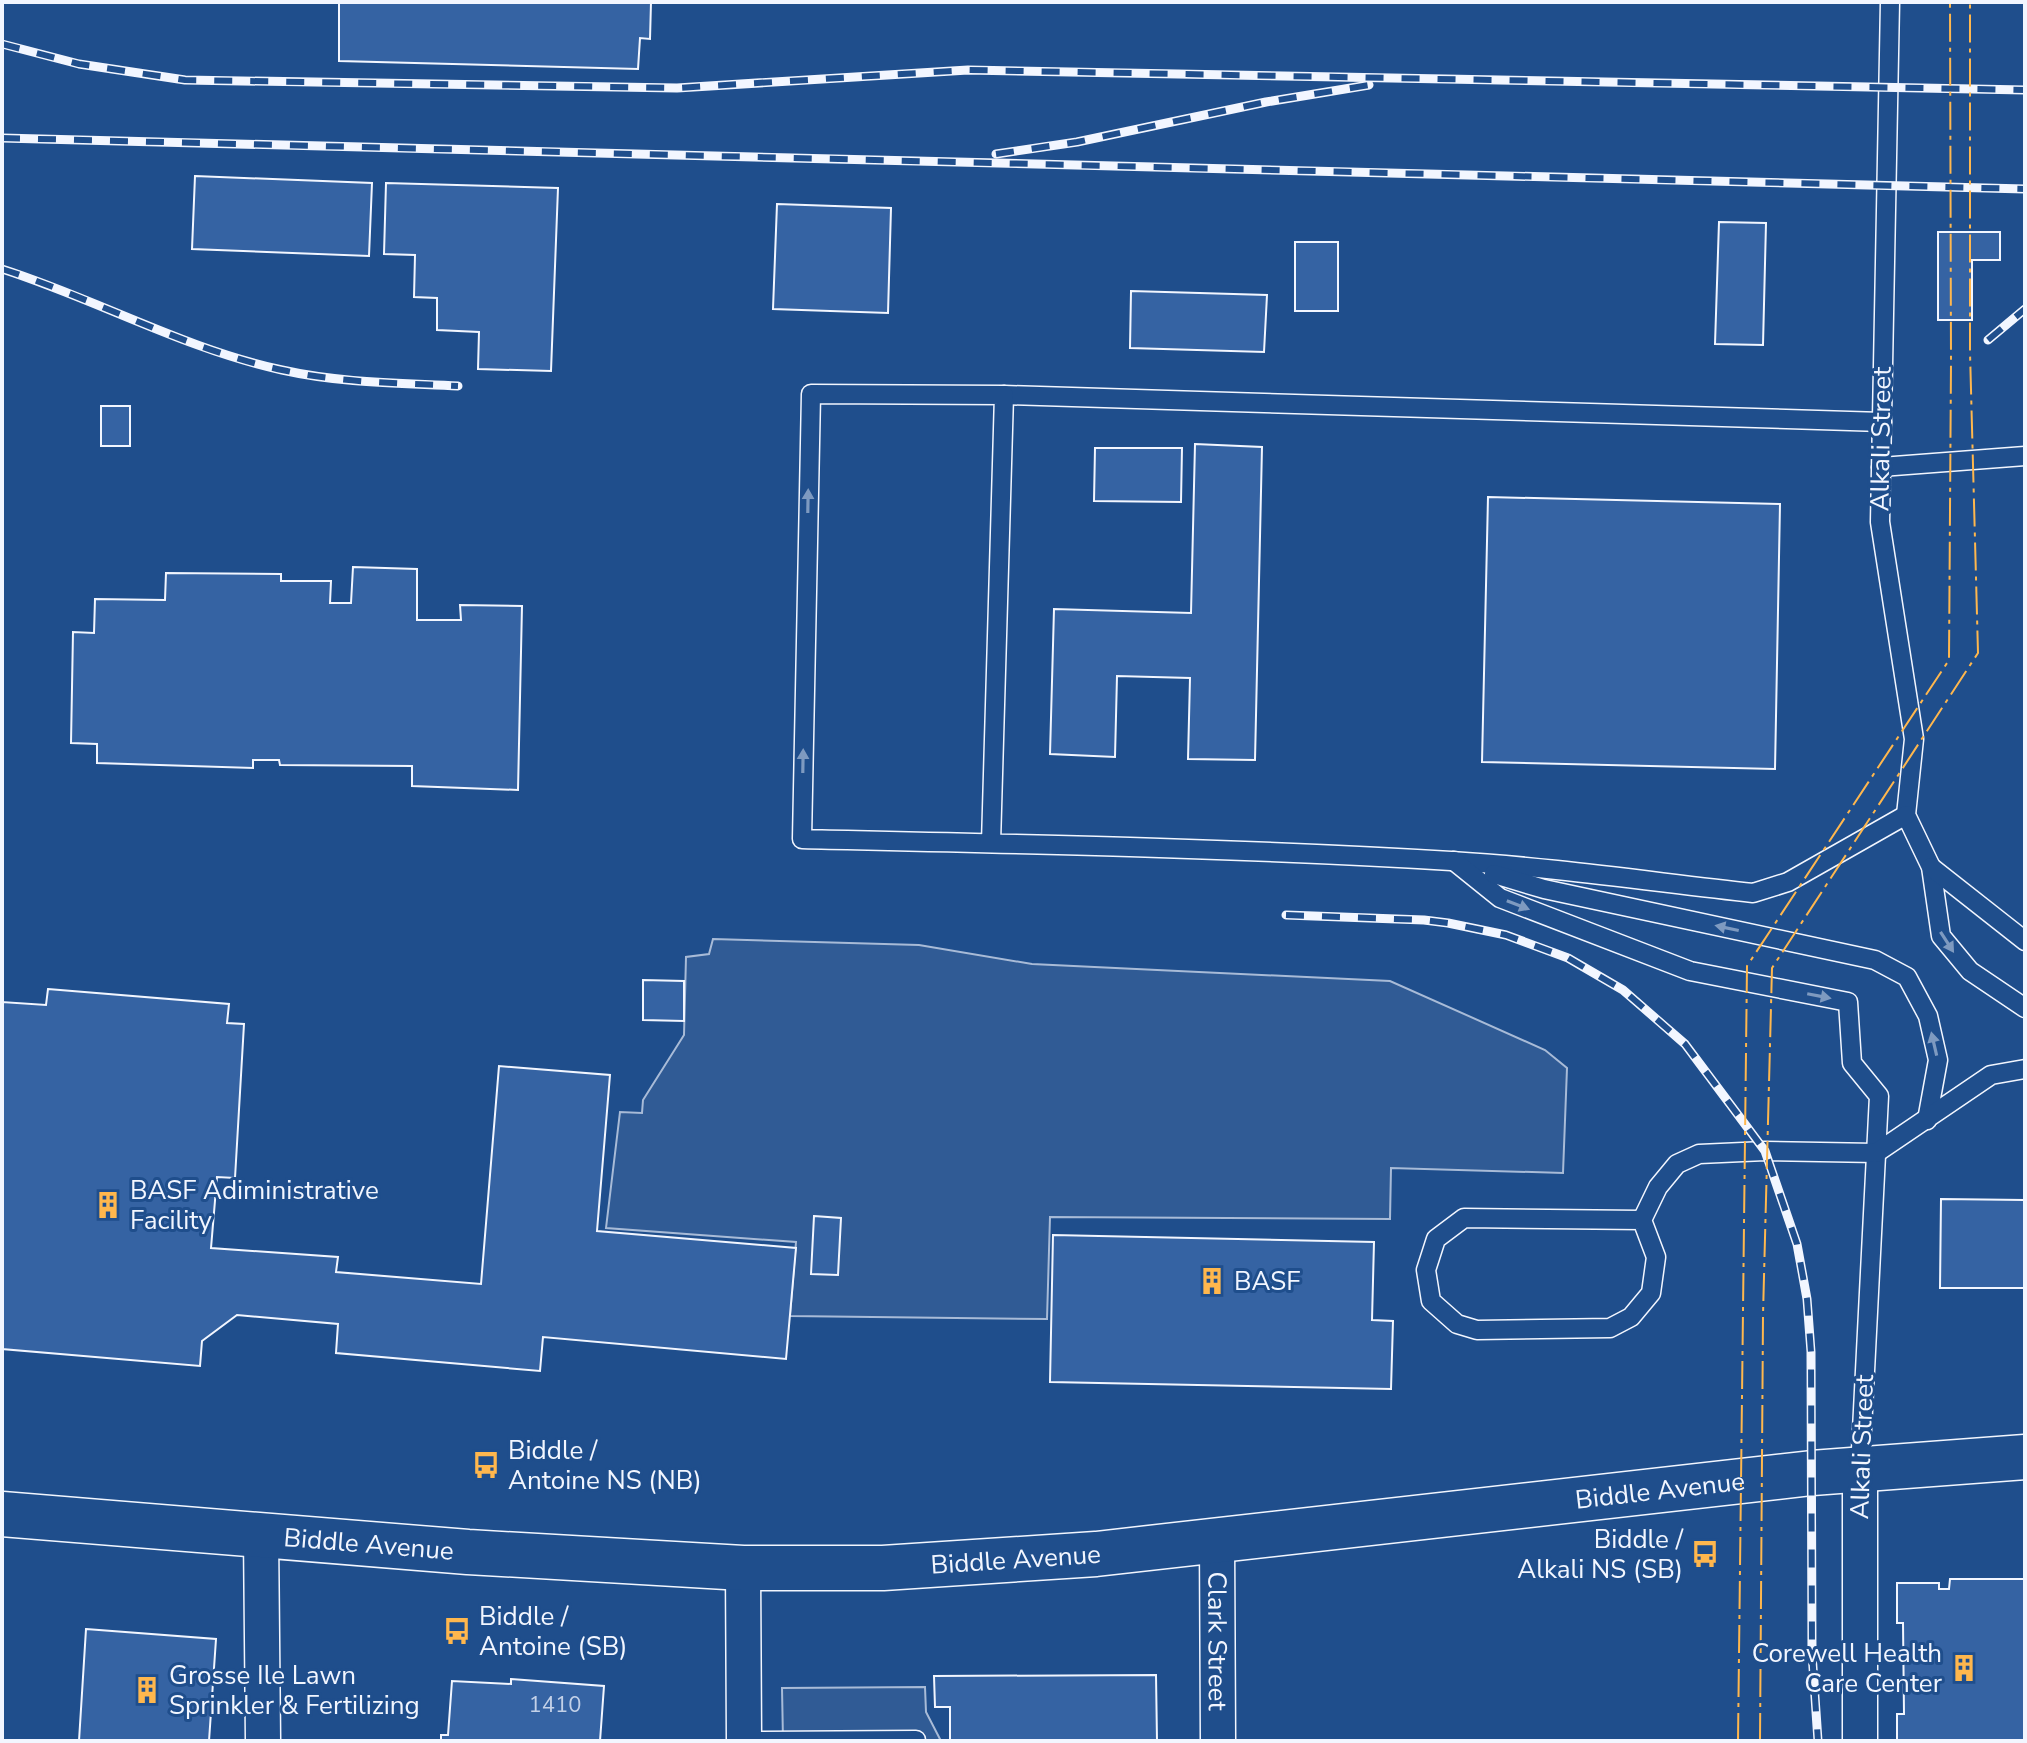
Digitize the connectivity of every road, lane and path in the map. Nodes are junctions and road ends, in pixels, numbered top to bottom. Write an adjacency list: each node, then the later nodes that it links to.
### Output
1 (1890, 2): 3 (lane, Alkali Street)
2 (1004, 395): 3 (lane); 7 (lane); 7 (lane, one-way to 2)
3 (1882, 422): 5 (lane, Alkali Street)
4 (2025, 456): 5 (lane)
5 (1881, 467): 6 (lane, Alkali Street)
6 (1906, 815): 8 (lane); 9 (lane)
7 (991, 843): 8 (lane)
8 (1454, 861): 13 (lane, one-way to 8); 14 (lane, Alkali Street, one-way to 14)
9 (1931, 867): 10 (lane); 11 (lane, one-way to 11)
10 (2025, 941)
11 (2025, 1008)
12 (2025, 1069): 13 (lane)
13 (1927, 1120): 14 (lane)
14 (1876, 1153): 15 (lane); 17 (lane, Alkali Street)
15 (1642, 1220): 15 (lane)
16 (2025, 1457): 17 (main road, Biddle Avenue)
17 (1860, 1469): 20 (main road, Biddle Avenue); 26 (street, Alkali Street)
18 (2, 1514): 19 (main road, Biddle Avenue)
19 (261, 1534): 21 (main road, Biddle Avenue); 23 (street)
20 (1217, 1539): 21 (main road, Biddle Avenue); 25 (street, Clark Street)
21 (743, 1568): 24 (street)
22 (916, 1740): 24 (lane)
23 (263, 1741)
24 (744, 1741)
25 (1218, 1741)
26 (1860, 1741)

